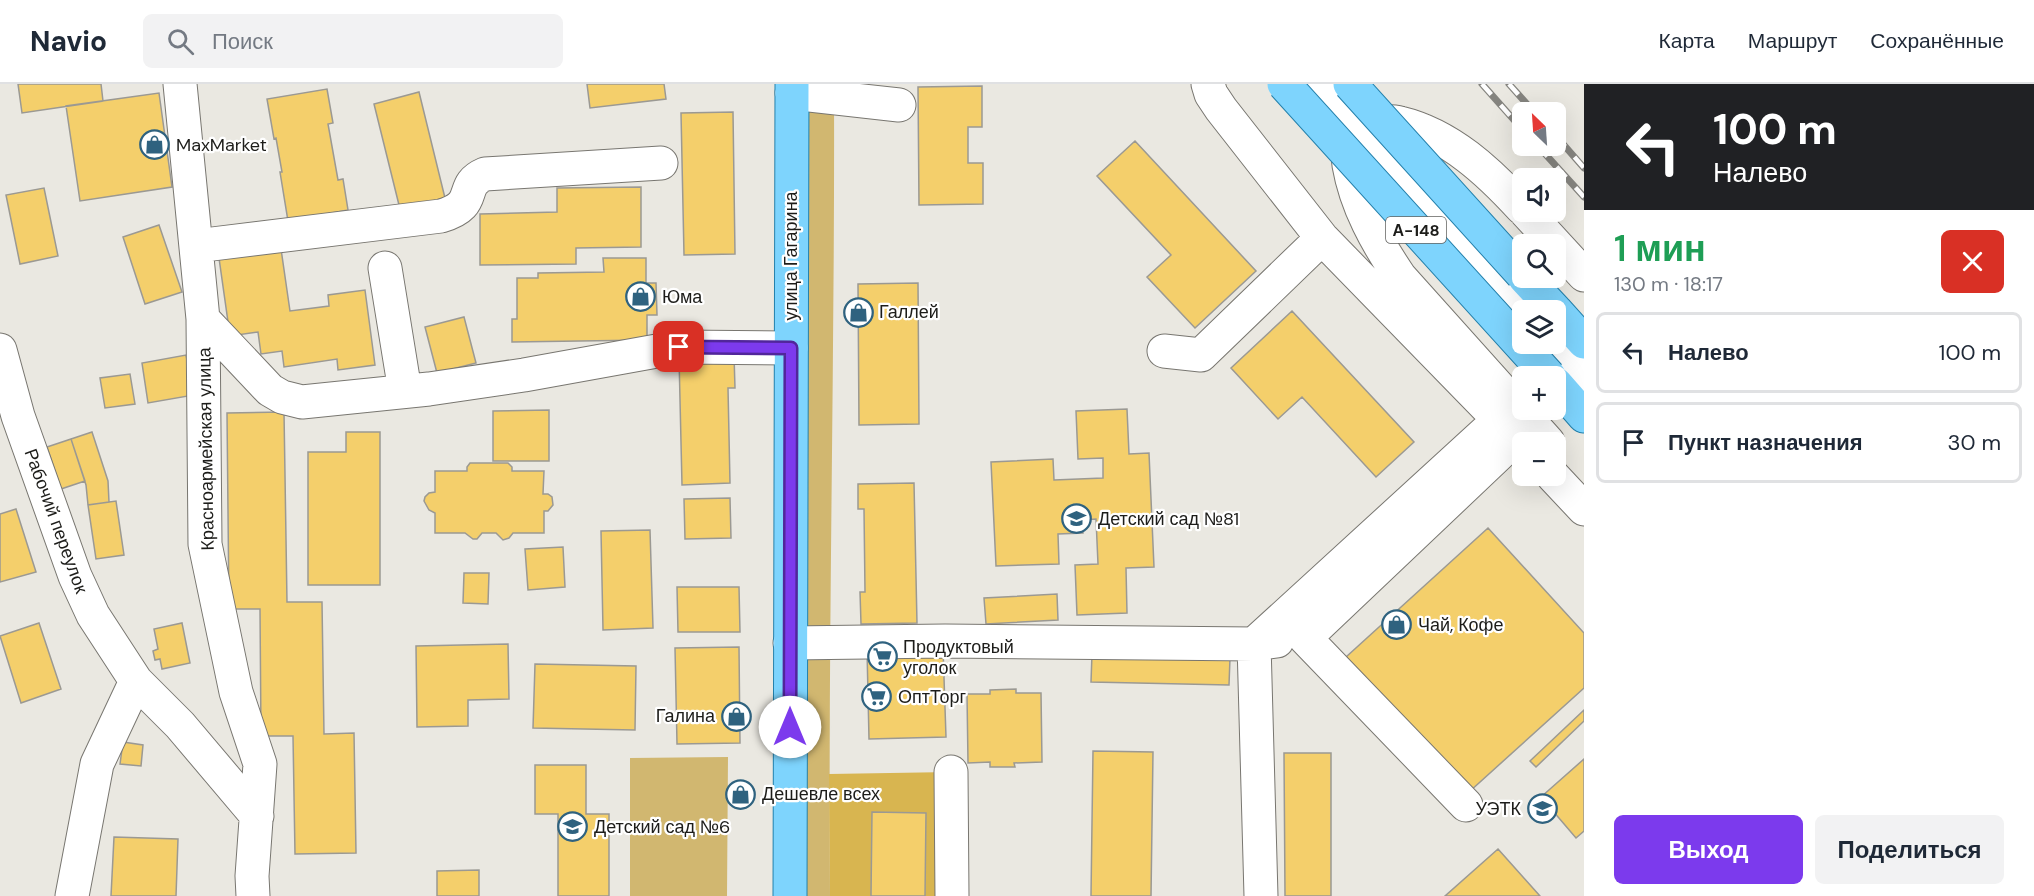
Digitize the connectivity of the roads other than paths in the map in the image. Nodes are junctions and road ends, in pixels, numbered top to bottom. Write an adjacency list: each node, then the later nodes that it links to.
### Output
1 (180, 84): 12 (street)
2 (1208, 84): 11 (street)
3 (1284, 84): 26 (main road, А-148, bridge)
4 (1318, 84): 6 (street)
5 (792, 89): 7 (street); 22 (main road, улица Гагарина)
6 (1348, 99): 9 (street); 13 (main road, А-148, bridge); 17 (street); 32 (street, А-148)
7 (899, 105)
8 (661, 163): 12 (street)
9 (1512, 197)
10 (1535, 222): 15 (street)
11 (1322, 238): 24 (street); 31 (street)
12 (196, 246): 19 (street)
13 (1512, 264)
14 (385, 268): 28 (street)
15 (1584, 275)
16 (1535, 288): 18 (main road, А-148)
17 (1512, 300)
18 (1545, 300)
19 (203, 319): 28 (street); 44 (street, Красноармейская улица)
20 (1566, 323): 21 (main road, А-148)
21 (1584, 342)
22 (791, 348): 28 (street); 40 (main road, улица Гагарина)
23 (0, 350): 42 (street, Рабочий переулок)
24 (1164, 351)
25 (1559, 354): 27 (street)
26 (1540, 366)
27 (1584, 381)
28 (405, 391)
29 (1566, 395): 30 (main road)
30 (1584, 416)
31 (1518, 432)
32 (1519, 432)
33 (1512, 444): 41 (street)
34 (1512, 445): 39 (street)
35 (1566, 462): 36 (street)
36 (1584, 483)
37 (1562, 486): 38 (street)
38 (1584, 509)
39 (1305, 638): 41 (street); 45 (street)
40 (790, 643): 41 (street); 48 (main road, улица Гагарина)
41 (1254, 644): 50 (street)
42 (136, 681): 44 (street, Рабочий переулок); 46 (street)
43 (951, 772): 49 (street)
44 (258, 803): 47 (street, Красноармейская улица)
45 (1466, 805)
46 (72, 896)
47 (253, 896)
48 (790, 896)
49 (952, 896)
50 (1261, 896)

